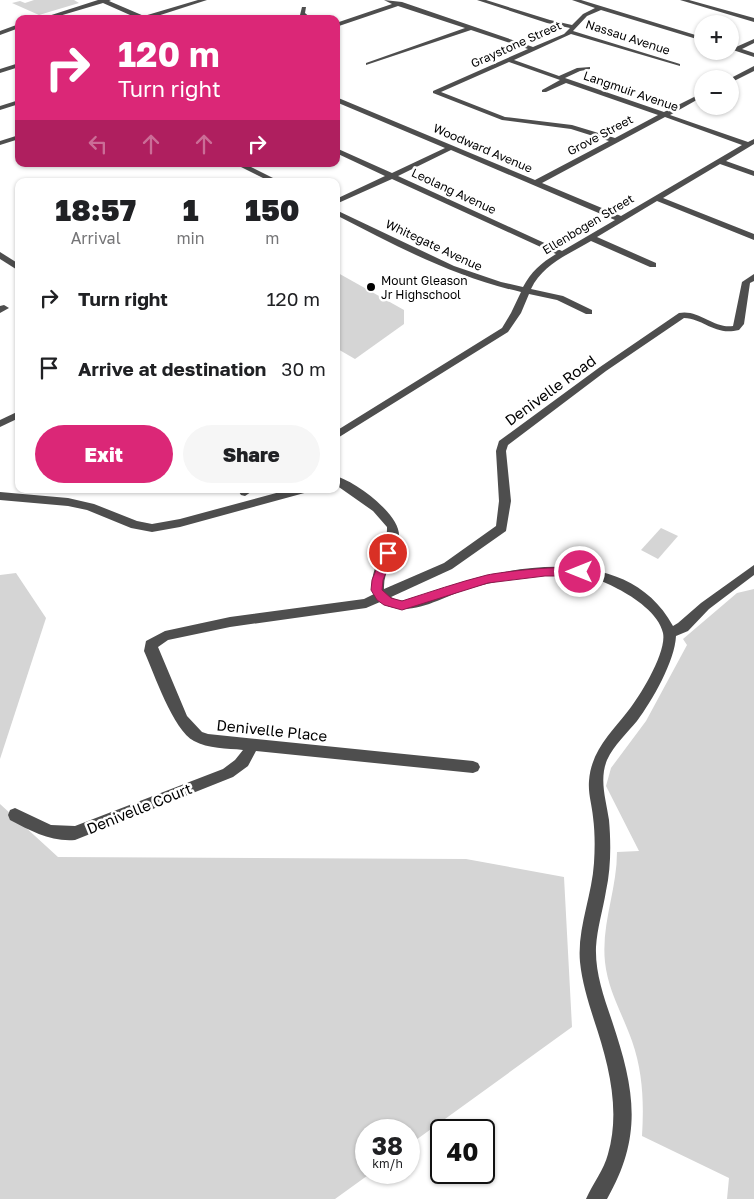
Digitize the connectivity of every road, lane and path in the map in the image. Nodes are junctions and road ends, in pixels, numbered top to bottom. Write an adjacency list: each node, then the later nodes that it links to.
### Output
1 (104, 0): 11 (street); 12 (street)
2 (204, 0): 13 (street)
3 (387, 0): 8 (street)
4 (409, 0): 8 (street)
5 (480, 0): 19 (street, Nassau Avenue)
6 (575, 0): 10 (street)
7 (683, 0): 15 (street)
8 (398, 4): 16 (street); 18 (street)
9 (304, 8): 14 (street)
10 (600, 8): 19 (street, Graystone Street); 21 (street)
11 (55, 15)
12 (136, 15)
13 (157, 15)
14 (303, 15)
15 (754, 20)
16 (340, 25)
17 (15, 27): 20 (street)
18 (471, 28): 23 (street); 28 (street)
19 (573, 29): 23 (street, Graystone Street); 29 (street, Nassau Avenue)
20 (0, 33)
21 (694, 37)
22 (754, 41): 24 (street)
23 (533, 49): 27 (street, Graystone Street)
24 (739, 49)
25 (739, 51): 26 (street)
26 (754, 55)
27 (508, 60): 35 (street, Langmuir Avenue); 43 (street, Graystone Street)
28 (368, 64)
29 (678, 65)
30 (15, 66): 33 (street)
31 (588, 68): 35 (street)
32 (754, 68): 34 (street)
33 (0, 71)
34 (739, 76)
35 (562, 79): 36 (street); 41 (street, Langmuir Avenue)
36 (544, 90)
37 (694, 99): 41 (street, Grove Street)
38 (340, 101): 46 (street, Woodward Avenue)
39 (15, 103): 40 (street)
40 (0, 108)
41 (665, 115): 43 (street, Grove Street); 44 (street, Langmuir Avenue)
42 (15, 138): 45 (street)
43 (616, 141): 53 (street, Grove Street)
44 (751, 142): 48 (street, Ellenbogen Street)
45 (0, 143)
46 (452, 148): 51 (street); 53 (street, Woodward Avenue)
47 (340, 152): 51 (street, Leolang Avenue)
48 (719, 161): 50 (street); 54 (street, Ellenbogen Street)
49 (246, 167): 52 (street)
50 (754, 174)
51 (392, 176): 55 (street); 60 (street, Leolang Avenue)
52 (268, 178)
53 (536, 183): 57 (street, Woodward Avenue)
54 (656, 198): 57 (street, Ellenbogen Street); 59 (street)
55 (340, 200)
56 (340, 214): 65 (street, Whitegate Avenue)
57 (621, 219): 58 (street, Ellenbogen Street)
58 (590, 237): 60 (street, Ellenbogen Street); 63 (street)
59 (754, 237)
60 (562, 254): 65 (street, Ellenbogen Street)
61 (0, 255): 62 (street)
62 (15, 265)
63 (653, 265)
64 (754, 277): 74 (street, Denivelle Road)
65 (525, 290): 66 (street, Whitegate Avenue); 69 (street, Ellenbogen Street)
66 (589, 312)
67 (15, 416): 68 (street)
68 (2, 421)
69 (340, 433)
70 (340, 483): 74 (street)
71 (289, 493): 72 (street)
72 (0, 496)
73 (754, 568): 75 (street)
74 (381, 597): 75 (street); 76 (street, Denivelle Place)
75 (670, 633): 79 (street)
76 (252, 745): 77 (street, Denivelle Place); 78 (street, Denivelle Court)
77 (474, 767)
78 (15, 815)
79 (596, 1199)

